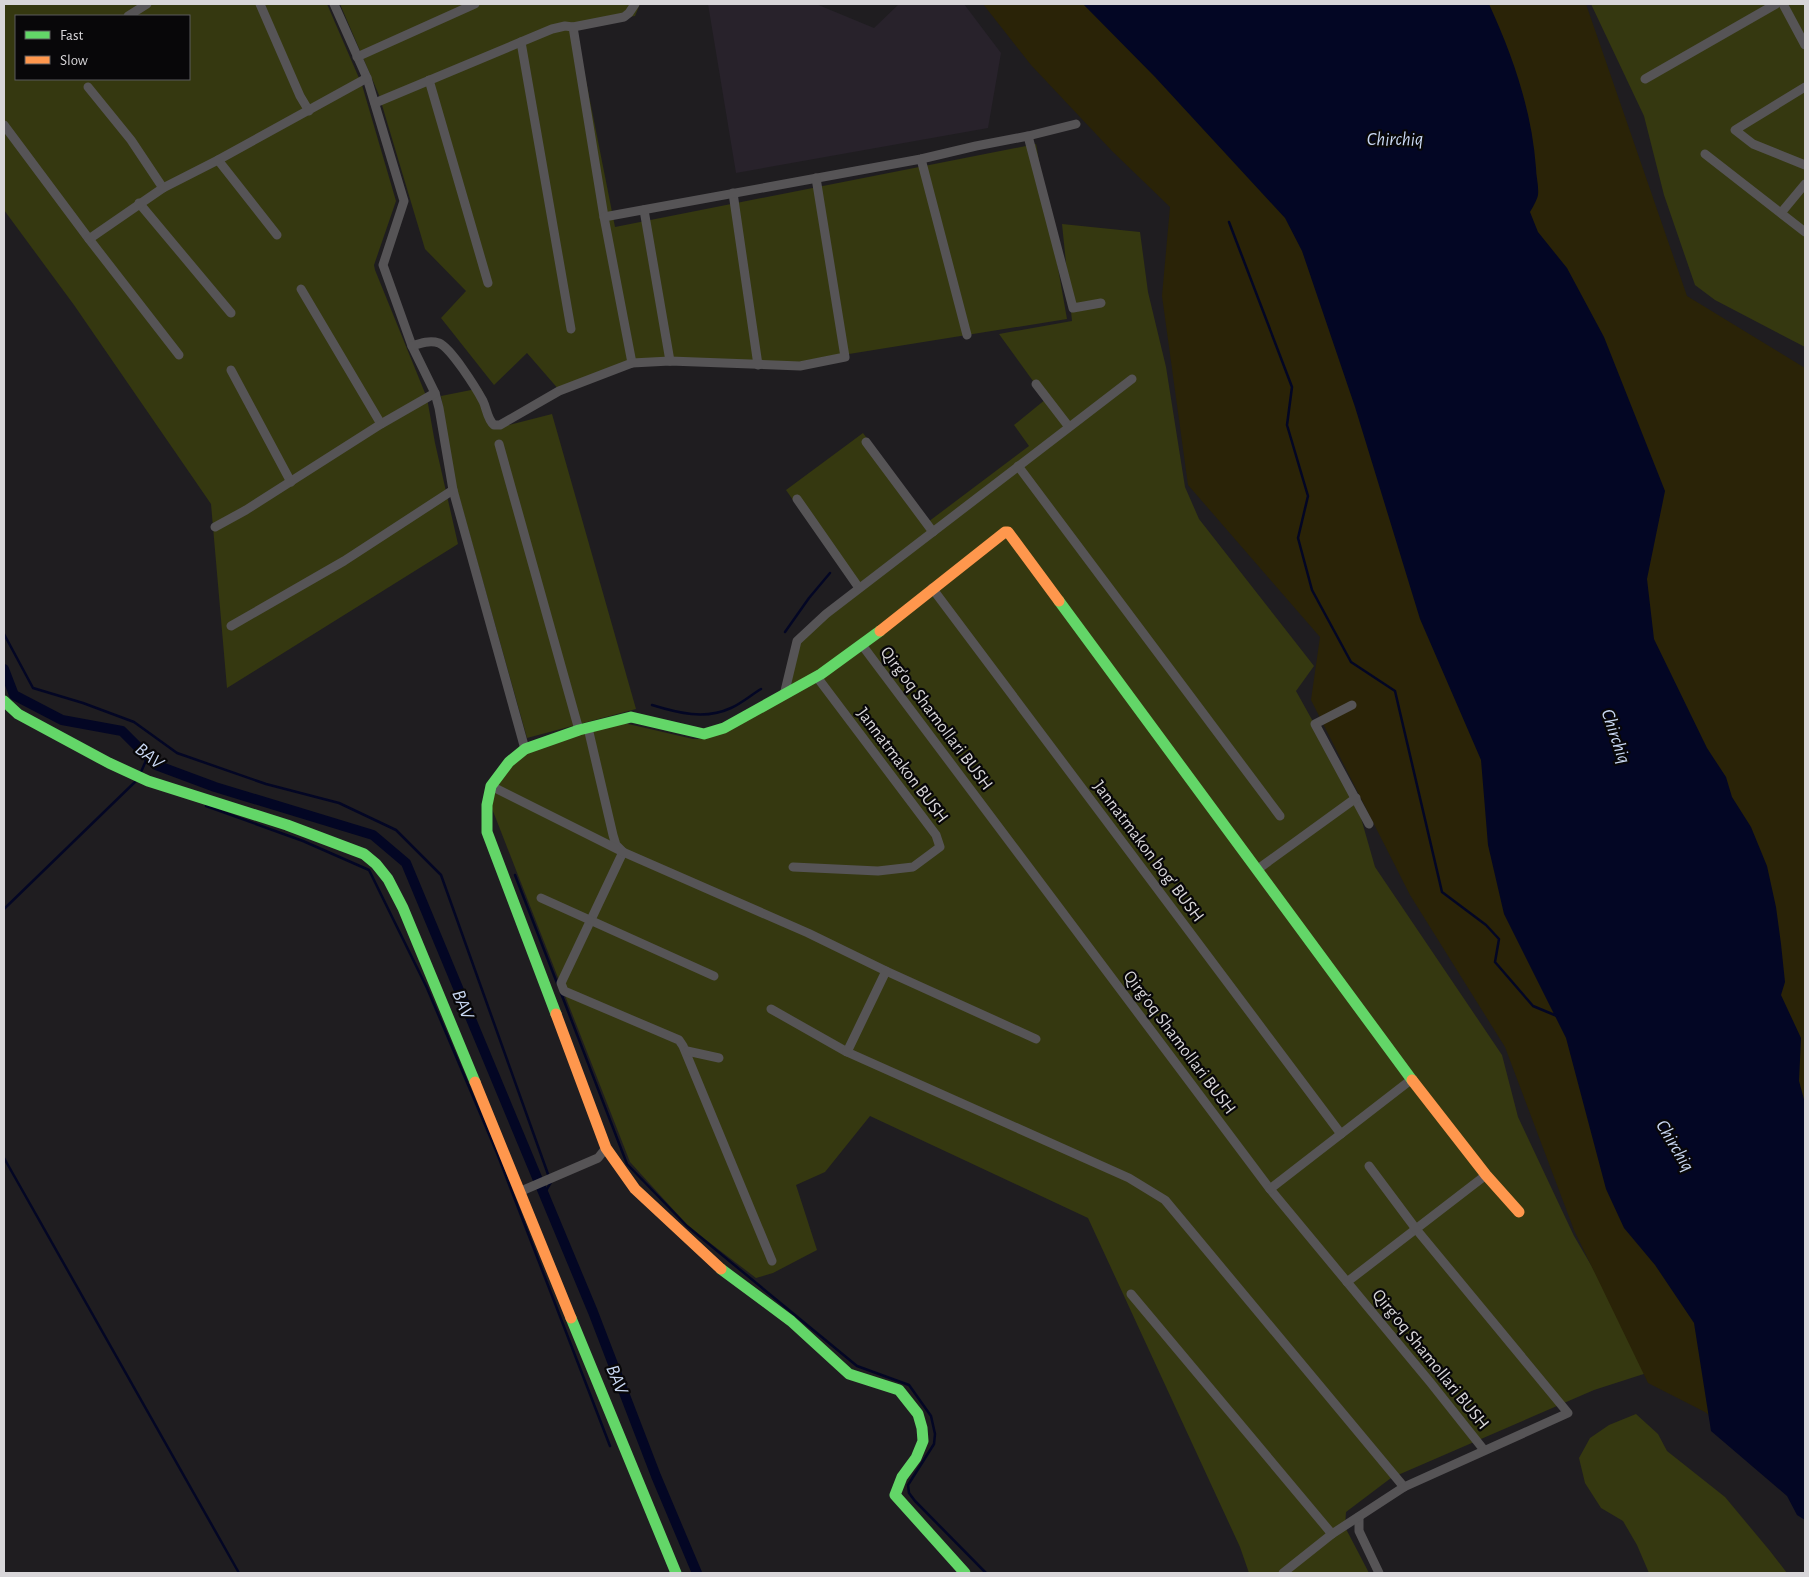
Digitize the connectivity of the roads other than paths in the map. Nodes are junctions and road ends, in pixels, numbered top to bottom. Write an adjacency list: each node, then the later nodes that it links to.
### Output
1 (147, 4): 8 (street)
2 (260, 4): 19 (street)
3 (334, 4): 12 (street)
4 (475, 4): 12 (street)
5 (634, 4): 9 (street)
6 (1776, 4): 14 (street)
7 (1783, 4): 11 (street)
8 (130, 15)
9 (573, 27): 10 (street); 34 (street)
10 (521, 42): 15 (street); 42 (street)
11 (1805, 45)
12 (357, 57): 13 (street)
13 (367, 78): 18 (street); 19 (street)
14 (1644, 79)
15 (429, 80): 18 (street); 38 (street)
16 (88, 87): 29 (street)
17 (1805, 87): 26 (street)
18 (375, 103): 44 (street)
19 (309, 111): 25 (street)
20 (1076, 124): 22 (street)
21 (4, 125): 37 (street)
22 (1028, 136): 24 (street); 40 (street)
23 (1705, 154): 33 (street)
24 (921, 159): 27 (street); 43 (street)
25 (218, 160): 29 (street); 36 (street)
26 (1805, 165)
27 (816, 178): 30 (street); 48 (street)
28 (1805, 184): 33 (street)
29 (162, 188): 31 (street)
30 (733, 193): 32 (street); 48 (street)
31 (139, 203): 37 (street); 41 (street)
32 (644, 210): 34 (street); 46 (street)
33 (1781, 213): 35 (street)
34 (604, 217): 47 (street)
35 (1805, 232)
36 (277, 235)
37 (89, 239): 45 (street)
38 (488, 283)
39 (302, 289): 53 (street)
40 (1101, 303)
41 (231, 313)
42 (570, 329)
43 (966, 334)
44 (412, 346): 47 (street); 52 (street)
45 (179, 355)
46 (670, 361): 47 (street); 48 (street)
47 (632, 363)
48 (758, 365)
49 (231, 370): 58 (street)
50 (1132, 379): 54 (street)
51 (1036, 384): 54 (street)
52 (435, 393): 53 (street); 59 (street)
53 (381, 424): 58 (street)
54 (1069, 427): 57 (street)
55 (866, 442): 62 (street)
56 (499, 444): 71 (street)
57 (1018, 466): 62 (street); 75 (street)
58 (291, 482): 61 (street)
59 (453, 490): 65 (street); 72 (street)
60 (797, 499): 63 (street)
61 (215, 527)
62 (933, 532): 63 (street)
63 (859, 588): 68 (street)
64 (932, 588): 66 (street); 79 (street); 92 (street, Jannatmakon bog' BUSH)
65 (231, 626)
66 (862, 645): 67 (street); 96 (street, Qirg'oq Shamollari BUSH)
67 (817, 677): 68 (street); 78 (street, Jannatmakon BUSH)
68 (784, 696): 71 (street)
69 (4, 701): 97 (street)
70 (1352, 705): 74 (street)
71 (584, 729): 72 (street); 77 (street)
72 (525, 748): 73 (street)
73 (491, 786): 77 (street); 85 (street)
74 (1356, 798): 76 (street); 79 (street)
75 (1280, 816)
76 (1369, 824)
77 (623, 852): 81 (street); 82 (street)
78 (792, 867)
79 (1258, 869): 91 (street)
80 (541, 898): 81 (street)
81 (589, 921): 83 (street); 84 (street)
82 (886, 971): 87 (street); 89 (street)
83 (714, 976)
84 (564, 991): 85 (street); 88 (street)
85 (549, 996): 93 (street)
86 (771, 1009): 89 (street)
87 (1036, 1038)
88 (687, 1051): 90 (street); 100 (street)
89 (847, 1052): 104 (street)
90 (719, 1058)
91 (1412, 1078): 92 (street); 95 (street)
92 (1341, 1134): 96 (street)
93 (606, 1148): 97 (street); 108 (street)
94 (1369, 1166): 99 (street)
95 (1486, 1175): 98 (street); 99 (street)
96 (1270, 1189): 101 (street, Qirg'oq Shamollari BUSH)
97 (524, 1190): 107 (street)
98 (1519, 1212)
99 (1416, 1229): 101 (street); 103 (street)
100 (772, 1260)
101 (1347, 1282): 103 (street, Qirg'oq Shamollari BUSH)
102 (1131, 1294): 106 (street)
103 (1484, 1450): 104 (street)
104 (1404, 1486): 105 (street)
105 (1359, 1517): 106 (street); 110 (street)
106 (1332, 1534): 109 (street)
107 (676, 1573)
108 (965, 1573)
109 (1283, 1573)
110 (1379, 1573)

